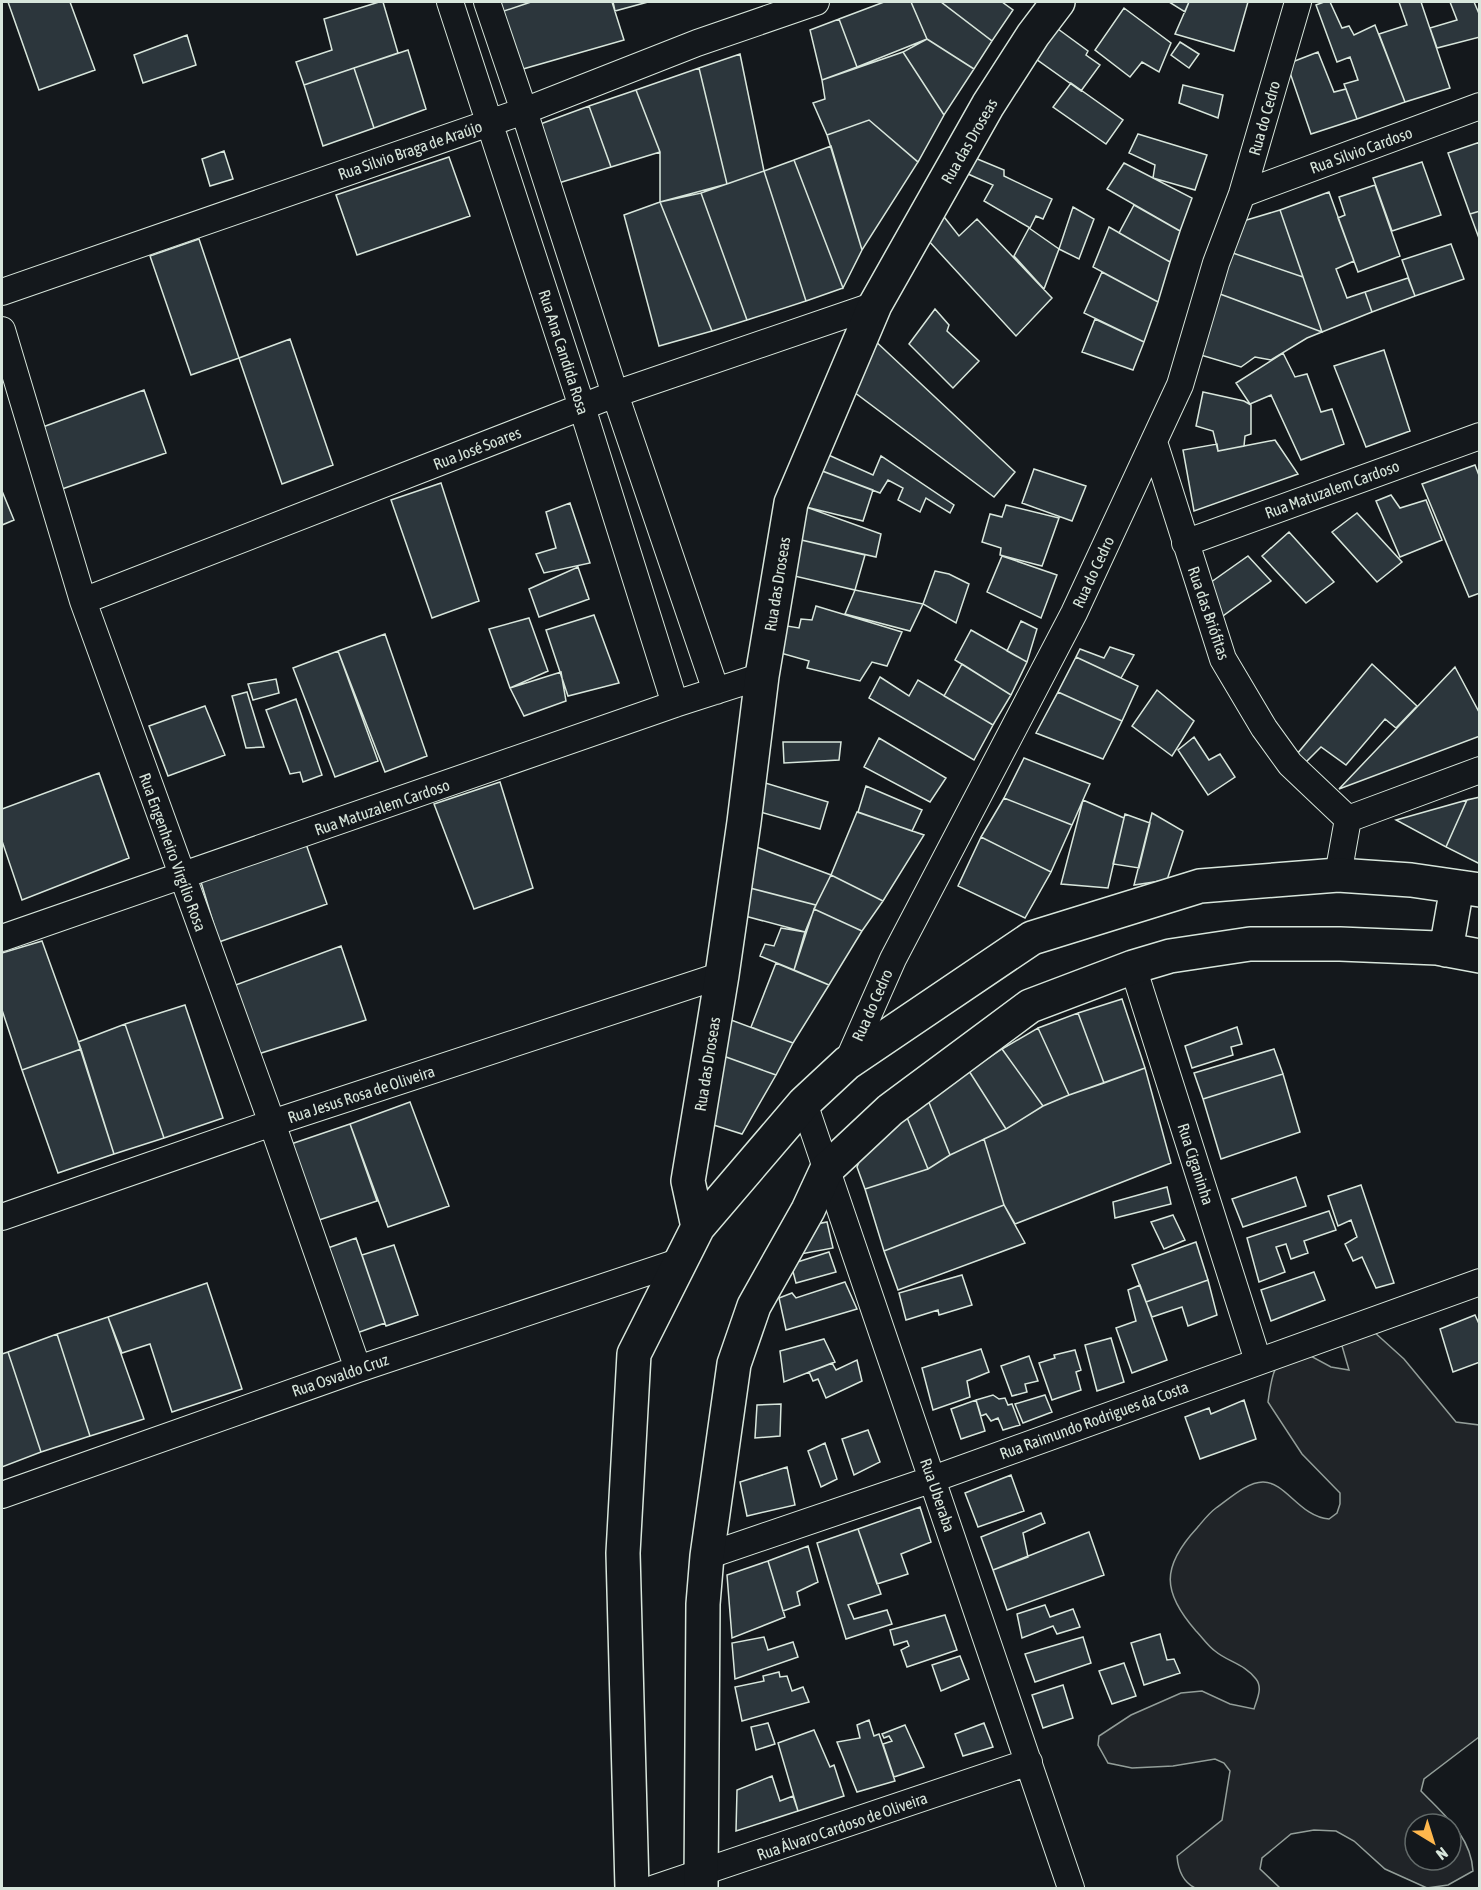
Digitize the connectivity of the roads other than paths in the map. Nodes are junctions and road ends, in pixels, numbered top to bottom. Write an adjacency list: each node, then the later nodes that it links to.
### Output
1 (450, 2): 8 (street, Rua Ana Candida Rosa)
2 (487, 2): 7 (street)
3 (816, 2): 7 (street, Rua Silvio Braga de Araújo)
4 (1058, 2): 11 (street, Rua das Droseas)
5 (1298, 2): 9 (street, Rua do Cedro)
6 (1479, 106): 9 (street, Rua Silvio Cardoso)
7 (524, 111): 8 (street, Rua Silvio Braga de Araújo); 13 (street)
8 (488, 123): 10 (street, Rua Silvio Braga de Araújo); 14 (street, Rua Ana Candida Rosa)
9 (1242, 194): 16 (street, Rua do Cedro)
10 (2, 292)
11 (875, 305): 13 (street, Rua José Soares); 19 (street, Rua das Droseas)
12 (2, 330): 18 (street, Rua Engenheiro Virgílio Rosa)
13 (615, 394): 14 (street, Rua José Soares); 20 (street)
14 (582, 407): 18 (street, Rua José Soares); 21 (street, Rua Ana Candida Rosa)
15 (1479, 436): 17 (street, Rua Matuzalem Cardoso)
16 (1154, 442): 17 (street, Rua das Briófitas); 32 (street, Rua do Cedro)
17 (1185, 543): 23 (street, Rua das Briófitas)
18 (83, 601): 25 (street, Rua Engenheiro Virgílio Rosa)
19 (762, 676): 20 (street, Rua Matuzalem Cardoso); 31 (street, Rua das Droseas)
20 (716, 691): 21 (street, Rua Matuzalem Cardoso)
21 (675, 704): 25 (street, Rua Matuzalem Cardoso)
22 (1479, 770): 23 (street)
23 (1348, 819): 24 (street)
24 (1338, 875): 26 (street); 32 (street)
25 (181, 877): 27 (street, Rua Matuzalem Cardoso); 34 (street, Rua Engenheiro Virgílio Rosa)
26 (1468, 889): 28 (street)
27 (2, 938)
28 (1446, 950): 29 (street); 30 (street)
29 (1479, 956)
30 (1133, 967): 35 (street); 40 (street, Rua Ciganinha)
31 (722, 975): 34 (street, Rua Jesus Rosa de Oliveira); 37 (street, Rua das Droseas)
32 (847, 1063): 33 (street, Rua do Cedro)
33 (804, 1103): 35 (street, Rua Uberaba); 37 (street, Rua do Cedro)
34 (272, 1123): 36 (street, Rua Jesus Rosa de Oliveira); 41 (street, Rua Engenheiro Virgílio Rosa)
35 (828, 1169): 42 (street, Rua Uberaba); 44 (street)
36 (2, 1217)
37 (698, 1227): 38 (street, Rua do Cedro)
38 (681, 1261): 41 (street, Rua Osvaldo Cruz); 47 (street, Rua do Cedro)
39 (1479, 1282): 40 (street, Rua Raimundo Rodrigues da Costa)
40 (1258, 1361): 42 (street, Rua Raimundo Rodrigues da Costa)
41 (358, 1369): 43 (street, Rua Osvaldo Cruz)
42 (933, 1479): 44 (street, Rua Raimundo Rodrigues da Costa); 45 (street, Rua Uberaba)
43 (2, 1495)
44 (707, 1556): 46 (street)
45 (1029, 1762): 46 (street, Rua Álvaro Cardoso de Oliveira); 49 (street, Rua Uberaba)
46 (700, 1881): 48 (street, Rua Álvaro Cardoso de Oliveira)
47 (632, 1888)
48 (655, 1888)
49 (1071, 1888)

